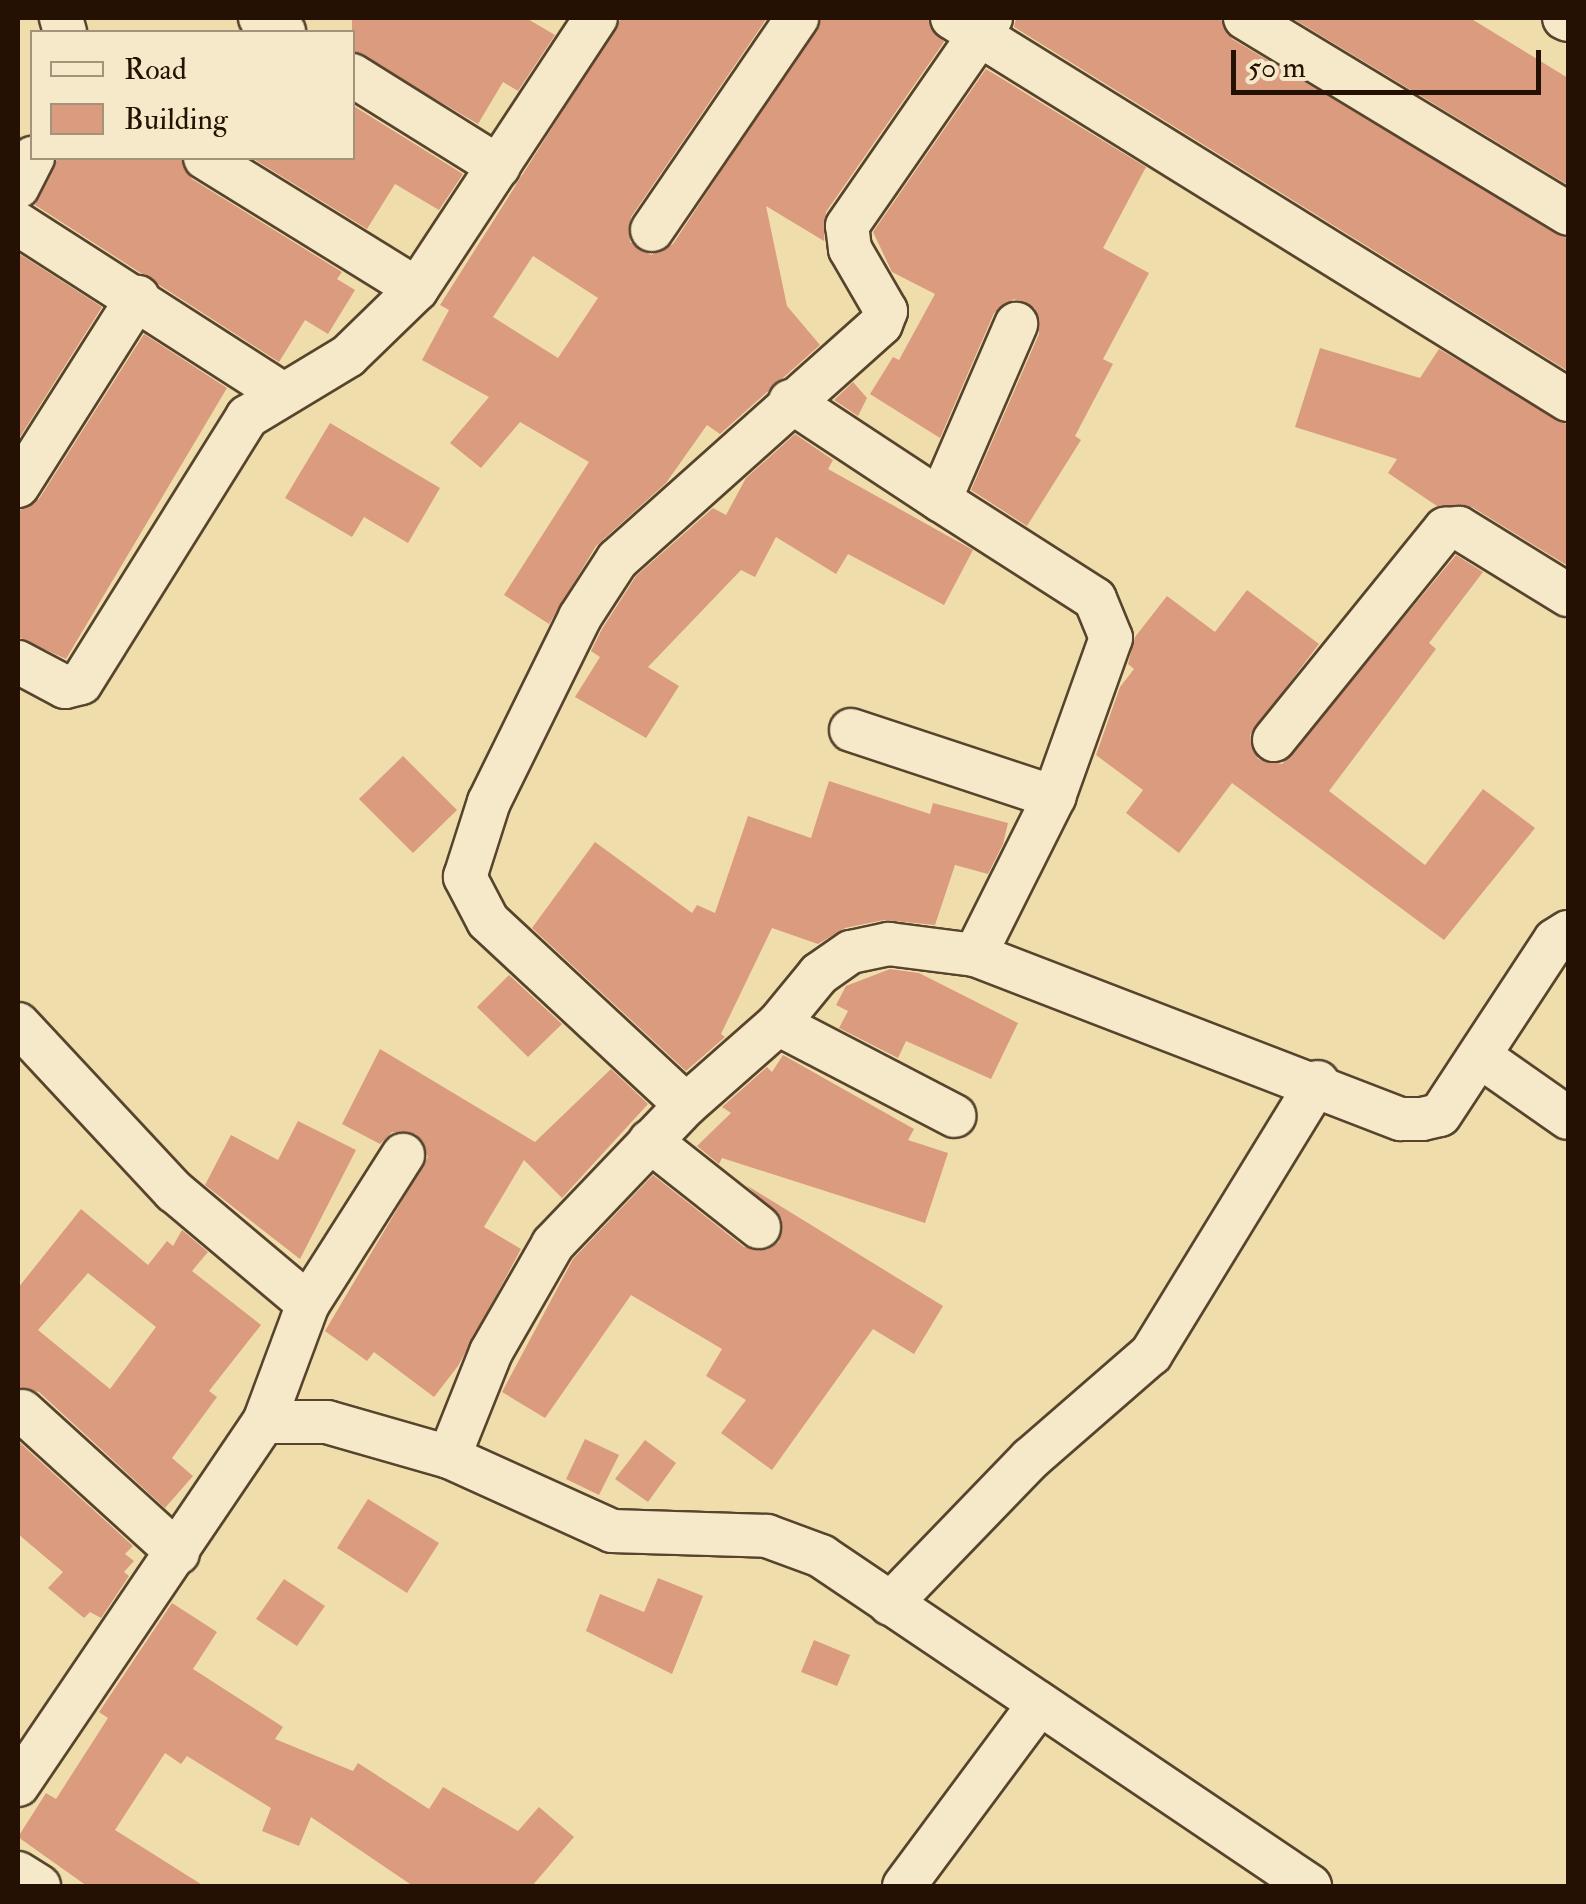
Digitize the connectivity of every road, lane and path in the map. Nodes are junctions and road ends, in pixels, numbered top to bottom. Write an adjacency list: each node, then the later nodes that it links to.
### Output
1 (797, 18): 12 (street)
2 (1245, 18): 10 (street)
3 (585, 22): 8 (street)
4 (974, 24): 17 (street); 18 (street)
5 (355, 77): 8 (street)
6 (33, 160): 9 (street)
7 (208, 160): 13 (street)
8 (500, 167): 13 (street)
9 (18, 187)
10 (1568, 214)
11 (18, 224): 14 (street)
12 (652, 230)
13 (417, 289): 16 (street)
14 (138, 298): 16 (street); 19 (street)
15 (1016, 324): 20 (street)
16 (280, 392): 22 (street)
17 (1568, 400)
18 (790, 401): 20 (street); 32 (street)
19 (18, 486)
20 (940, 500): 25 (street)
21 (1568, 595): 24 (street)
22 (18, 662)
23 (850, 730): 25 (street)
24 (1274, 740)
25 (1054, 797): 27 (street)
26 (1568, 932): 30 (street)
27 (975, 956): 29 (street); 31 (street)
28 (18, 1024): 38 (street)
29 (778, 1024): 32 (street); 33 (street)
30 (1481, 1057): 31 (street); 34 (street)
31 (1318, 1082): 43 (street)
32 (686, 1105): 35 (street)
33 (955, 1116)
34 (1568, 1118)
35 (650, 1141): 37 (street); 41 (street)
36 (402, 1155): 38 (street)
37 (759, 1227)
38 (308, 1304): 40 (street)
39 (22, 1412): 42 (street)
40 (264, 1422): 41 (street); 42 (street)
41 (449, 1456): 43 (street)
42 (178, 1553): 45 (street)
43 (890, 1604): 44 (street)
44 (1037, 1706): 48 (street); 49 (street)
45 (18, 1785)
46 (18, 1873): 47 (street)
47 (38, 1886)
48 (904, 1886)
49 (1310, 1886)

